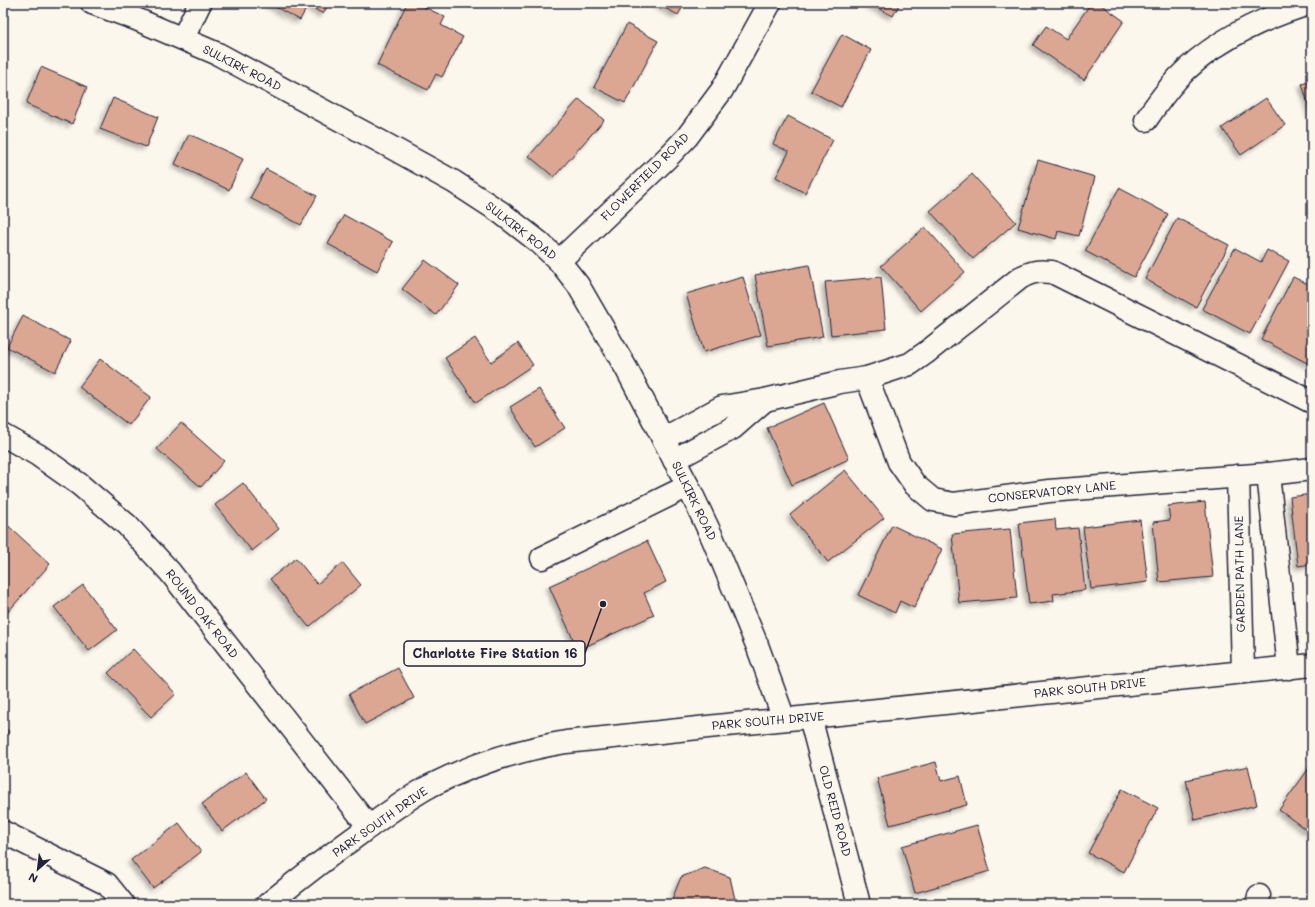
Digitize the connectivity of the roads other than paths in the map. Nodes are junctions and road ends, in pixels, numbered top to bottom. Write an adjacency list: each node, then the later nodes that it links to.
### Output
1 (92, 3): 5 (street, SULKIRK ROAD)
2 (200, 3): 5 (street)
3 (770, 3): 7 (street, FLOWERFIELD ROAD)
4 (1312, 3): 6 (street)
5 (183, 38): 7 (street, SULKIRK ROAD)
6 (1146, 120)
7 (559, 261): 12 (street, SULKIRK ROAD)
8 (867, 378): 9 (street); 10 (street); 16 (street, CONSERVATORY LANE)
9 (765, 400): 12 (street); 13 (street)
10 (1312, 402)
11 (3, 435): 24 (street, ROUND OAK ROAD)
12 (663, 439): 13 (street, SULKIRK ROAD)
13 (674, 460): 17 (street, SULKIRK ROAD)
14 (1312, 469): 15 (street, CONSERVATORY LANE)
15 (1268, 474): 16 (street, CONSERVATORY LANE); 20 (street)
16 (1238, 476): 21 (street, GARDEN PATH LANE)
17 (688, 486): 18 (street); 23 (street, SULKIRK ROAD)
18 (542, 558)
19 (1312, 665): 20 (street, PARK SOUTH DRIVE)
20 (1289, 668): 21 (street, PARK SOUTH DRIVE)
21 (1242, 672): 22 (street, PARK SOUTH DRIVE)
22 (810, 717): 23 (street, PARK SOUTH DRIVE); 28 (street, OLD REID ROAD)
23 (784, 719): 24 (street, PARK SOUTH DRIVE)
24 (369, 827): 27 (street, PARK SOUTH DRIVE)
25 (3, 832): 26 (street)
26 (123, 904)
27 (268, 904)
28 (859, 904)

